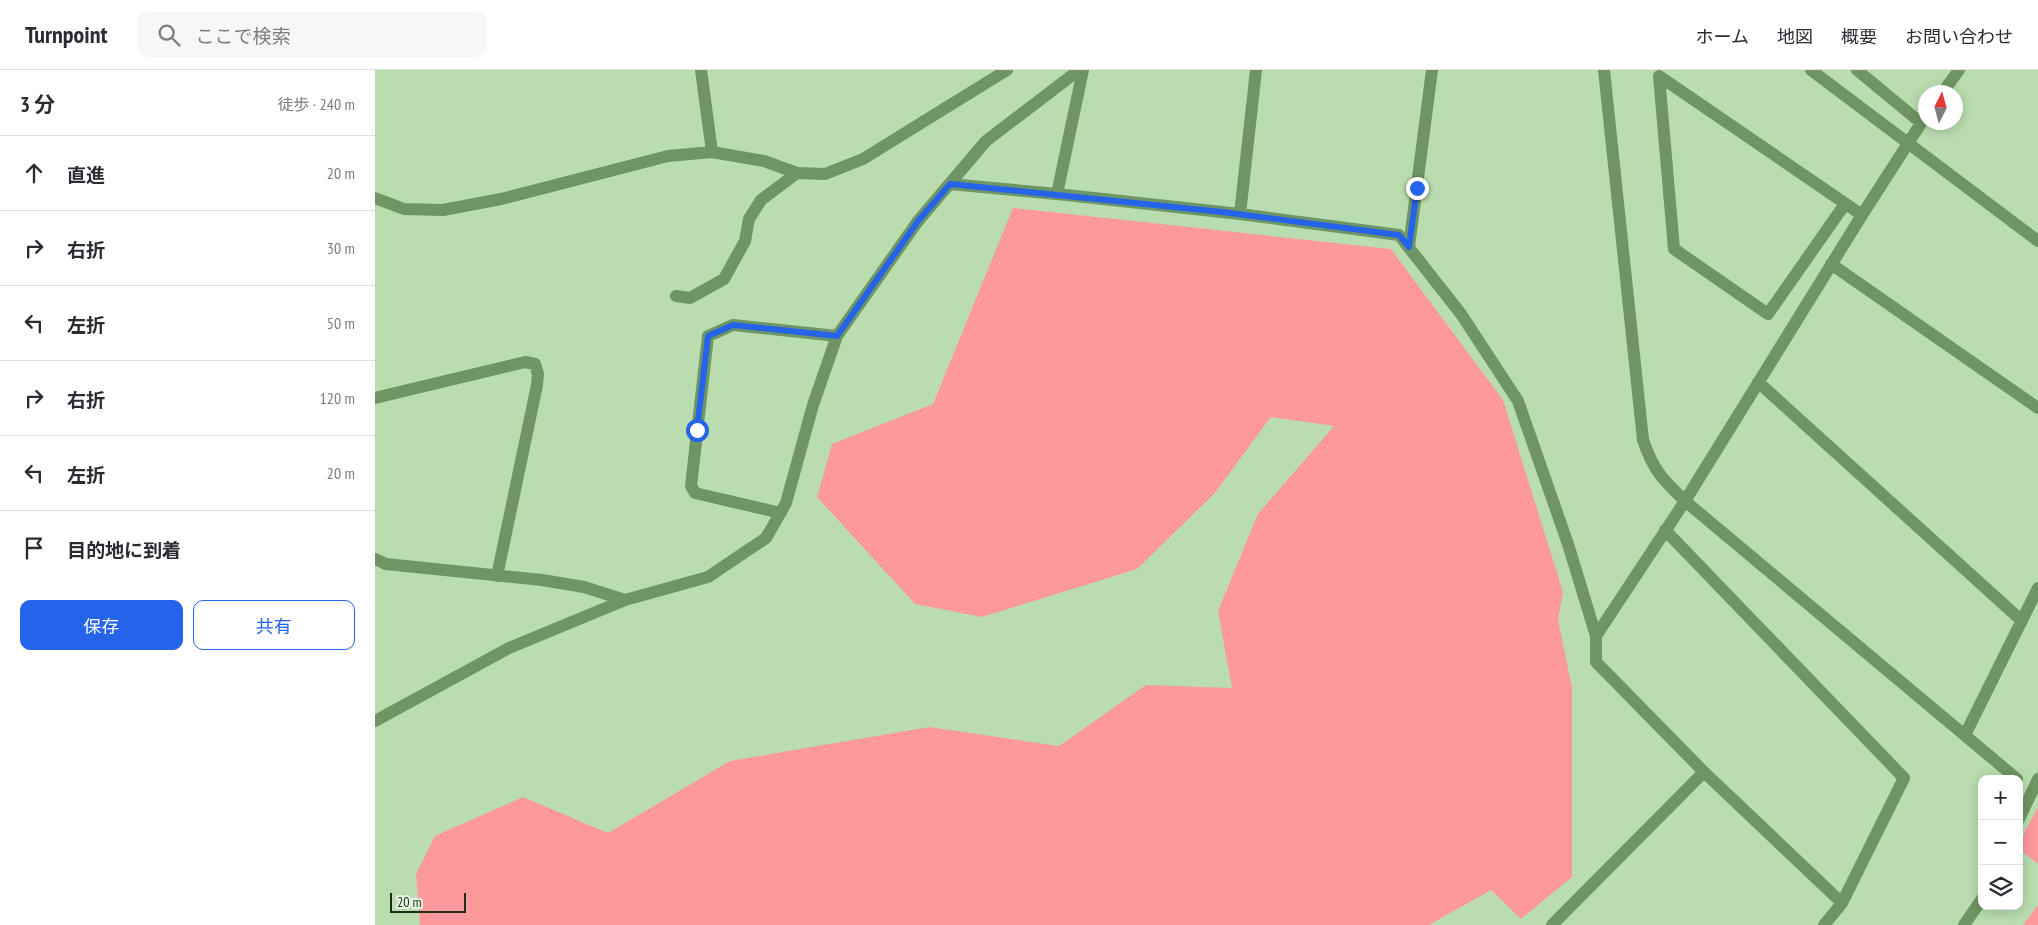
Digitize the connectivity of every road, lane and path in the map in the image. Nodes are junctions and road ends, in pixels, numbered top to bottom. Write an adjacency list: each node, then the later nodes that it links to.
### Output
1 (701, 70): 15 (street)
2 (1007, 70): 16 (street)
3 (1079, 70): 17 (street)
4 (1083, 70): 18 (street)
5 (1256, 70): 21 (street)
6 (1432, 70): 24 (street)
7 (1604, 70): 31 (street)
8 (1811, 70): 14 (street)
9 (1857, 70): 12 (street)
10 (1959, 70): 11 (street)
11 (1948, 85)
12 (1918, 116)
13 (1918, 127): 14 (street)
14 (1907, 143): 22 (street); 23 (street)
15 (712, 152): 16 (street); 19 (street)
16 (797, 173): 26 (street)
17 (950, 184): 18 (street); 27 (street)
18 (1057, 194): 21 (street)
19 (375, 198)
20 (1845, 204): 22 (street)
21 (1240, 214): 24 (street)
22 (1862, 215): 25 (street)
23 (2038, 241)
24 (1409, 247): 39 (street)
25 (1831, 264): 28 (street); 30 (street)
26 (676, 296)
27 (837, 336): 32 (street); 32 (street)
28 (1758, 382): 31 (street); 38 (street)
29 (375, 398): 35 (street)
30 (2038, 408)
31 (1685, 501): 33 (street); 41 (street)
32 (781, 513): 37 (street)
33 (1665, 530): 39 (street); 48 (street)
34 (375, 559): 35 (street)
35 (497, 576): 37 (street)
36 (2038, 588): 38 (street)
37 (625, 600): 40 (street)
38 (2022, 621): 41 (street)
39 (1596, 636): 42 (street)
40 (375, 721)
41 (1965, 735): 43 (street)
42 (1704, 772): 48 (street); 50 (street)
43 (2012, 775)
44 (2038, 779): 46 (street)
45 (2023, 784): 46 (street)
46 (2031, 791): 47 (street)
47 (2023, 809)
48 (1842, 903): 51 (street)
49 (1978, 905): 52 (street)
50 (1552, 925)
51 (1824, 925)
52 (1964, 925)

